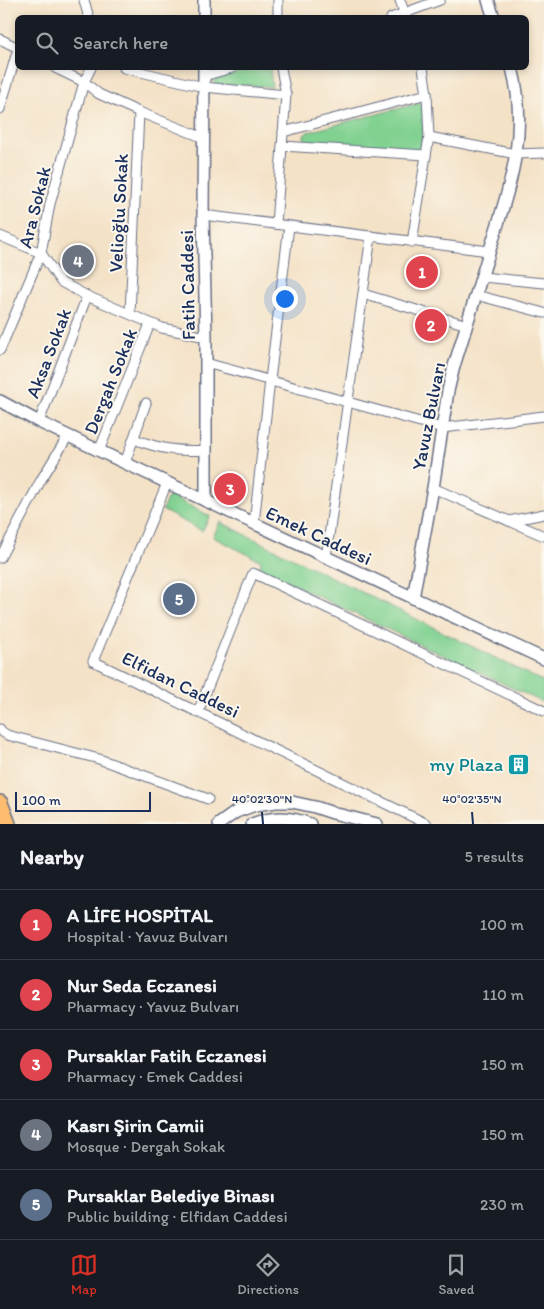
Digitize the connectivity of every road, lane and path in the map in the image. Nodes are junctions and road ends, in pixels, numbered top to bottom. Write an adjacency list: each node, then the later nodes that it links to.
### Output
1 (84, 0): 7 (street)
2 (204, 0): 8 (street)
3 (278, 0): 9 (street)
4 (400, 0): 10 (street)
5 (440, 0): 10 (street)
6 (488, 0): 11 (street)
7 (88, 15)
8 (204, 15)
9 (278, 15)
10 (406, 15)
11 (493, 15)
12 (0, 39): 13 (street)
13 (15, 47)
14 (15, 59): 26 (street)
15 (59, 70): 23 (street)
16 (90, 70): 23 (street, Ara Sokak)
17 (142, 70): 22 (street)
18 (226, 70): 22 (street)
19 (281, 70): 25 (street)
20 (423, 70): 24 (street)
21 (512, 70): 33 (street, Yavuz Bulvarı)
22 (204, 77): 25 (street); 30 (street, Fatih Caddesi)
23 (84, 82): 27 (street); 42 (street, Ara Sokak)
24 (427, 94): 28 (street); 29 (street)
25 (286, 95): 28 (street)
26 (0, 109)
27 (139, 112): 30 (street); 49 (street, Velioğlu Sokak)
28 (283, 132): 31 (street)
29 (429, 137): 33 (street); 34 (street)
30 (204, 138): 35 (street, Fatih Caddesi)
31 (282, 146): 34 (street); 36 (street)
32 (544, 153): 33 (street)
33 (516, 154): 41 (street, Yavuz Bulvarı)
34 (426, 156): 40 (street)
35 (203, 215): 36 (street); 52 (street, Fatih Caddesi)
36 (276, 224): 37 (street)
37 (289, 226): 39 (street); 55 (street)
38 (0, 236): 42 (street)
39 (371, 236): 40 (street); 45 (street)
40 (412, 242): 41 (street)
41 (490, 251): 43 (street, Yavuz Bulvarı)
42 (41, 253): 47 (street, Dergah Sokak); 53 (street, Ara Sokak)
43 (482, 277): 44 (street); 46 (street, Yavuz Bulvarı)
44 (544, 283)
45 (362, 294): 51 (street); 57 (street)
46 (476, 295): 48 (street); 51 (street, Yavuz Bulvarı)
47 (87, 296): 49 (street, Dergah Sokak); 60 (street, Aksa Sokak)
48 (544, 313)
49 (130, 314): 50 (street, Dergah Sokak)
50 (150, 324): 52 (street, Dergah Sokak); 65 (street, Dergah Sokak)
51 (467, 325): 61 (street, Yavuz Bulvarı)
52 (206, 337): 54 (street, Fatih Caddesi)
53 (0, 350)
54 (206, 363): 55 (street); 64 (street, Fatih Caddesi)
55 (270, 380): 57 (street); 72 (street)
56 (0, 401): 60 (street, Emek Caddesi)
57 (348, 402): 61 (street); 74 (street)
58 (146, 403): 63 (street)
59 (544, 416): 61 (street)
60 (39, 422): 62 (street, Emek Caddesi)
61 (442, 428): 68 (street, Yavuz Bulvarı)
62 (68, 436): 65 (street, Emek Caddesi); 75 (street)
63 (134, 439): 64 (street); 66 (street)
64 (206, 450): 69 (street, Fatih Caddesi)
65 (99, 451): 66 (street, Emek Caddesi)
66 (125, 463): 67 (street, Emek Caddesi)
67 (167, 483): 69 (street, Emek Caddesi); 79 (street, Elfidan Caddesi)
68 (433, 488): 71 (street); 76 (street, Yavuz Bulvarı)
69 (206, 501): 72 (street, Emek Caddesi)
70 (544, 514): 71 (street)
71 (508, 521): 73 (street)
72 (254, 523): 74 (street, Emek Caddesi)
73 (544, 536)
74 (326, 557): 76 (street, Emek Caddesi)
75 (0, 558)
76 (413, 598): 77 (street, Emek Caddesi)
77 (544, 659)
78 (544, 711): 79 (street)
79 (198, 712): 88 (street, Elfidan Caddesi)
80 (0, 729): 81 (street)
81 (208, 799)
82 (0, 803): 83 (highway)
83 (8, 824)
84 (219, 824): 87 (street)
85 (252, 824): 86 (street)
86 (310, 824)
87 (377, 824)
88 (427, 824)

